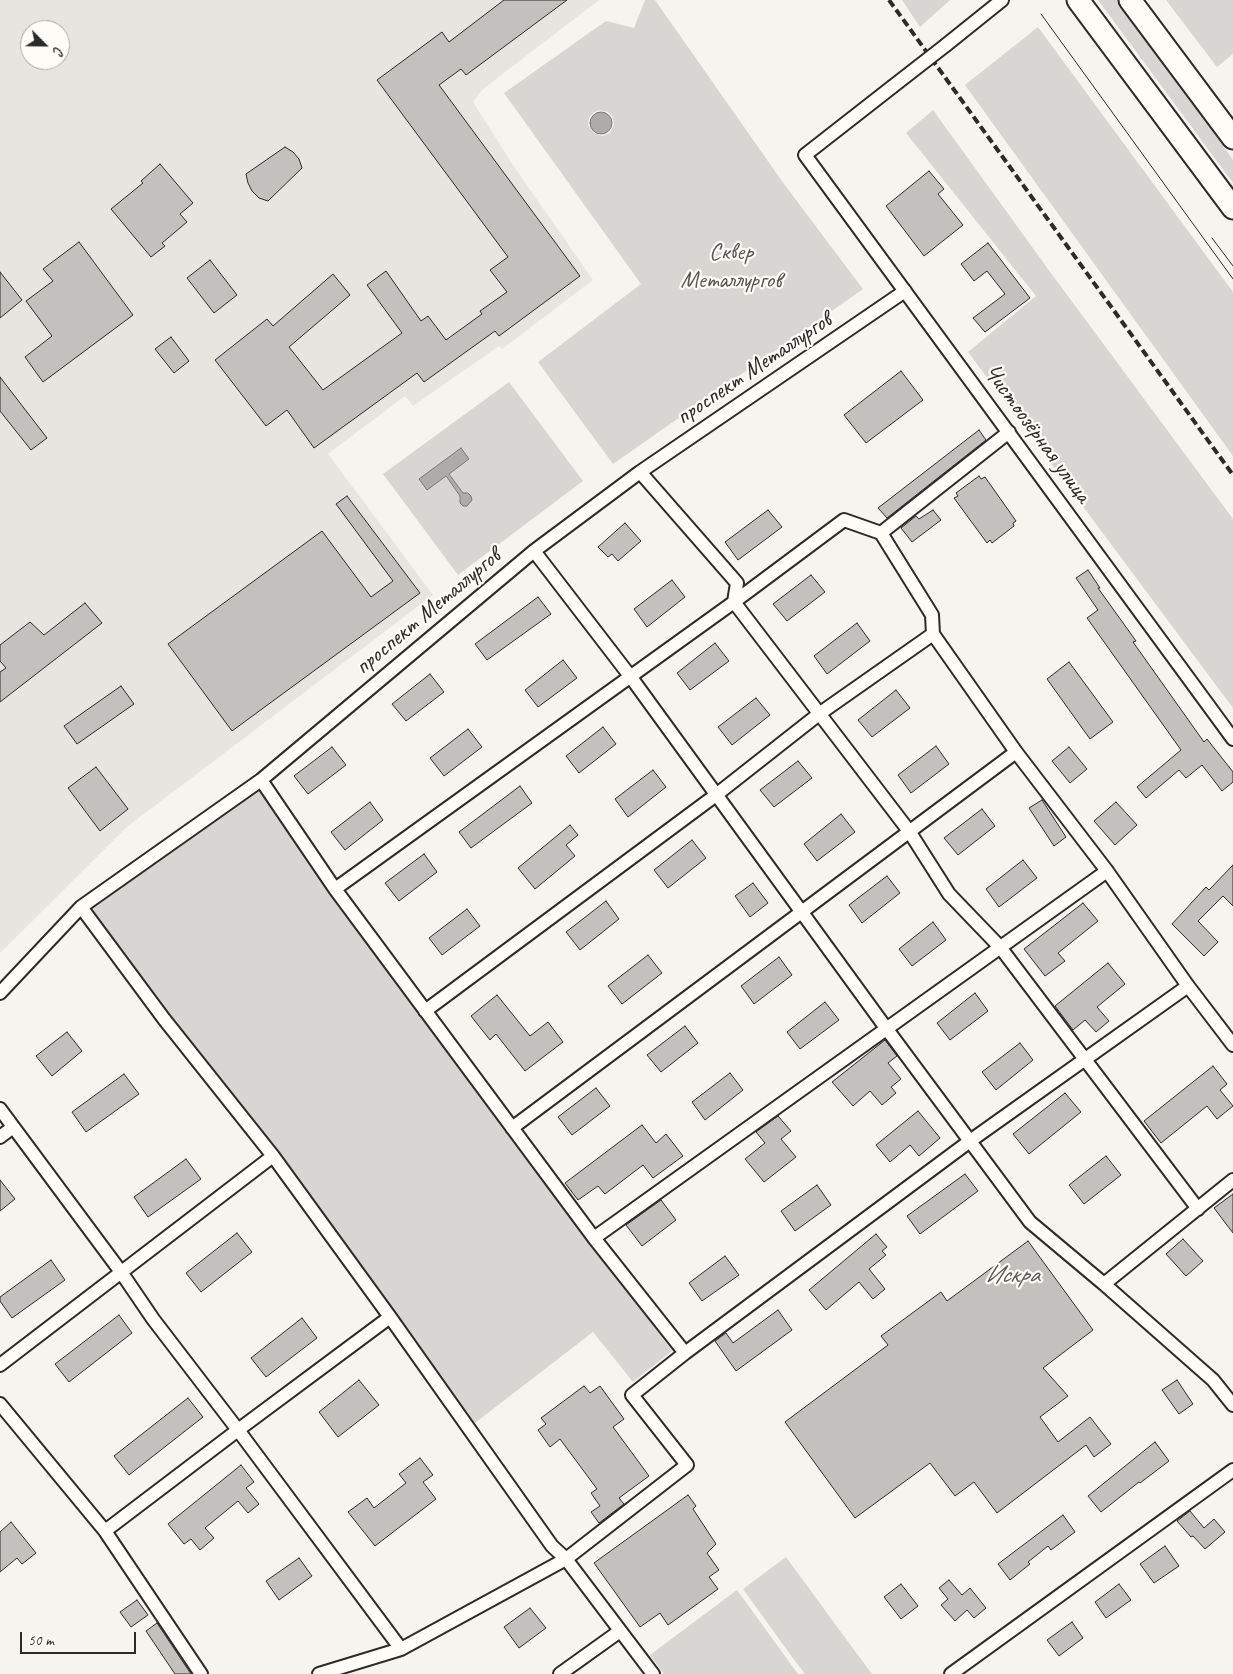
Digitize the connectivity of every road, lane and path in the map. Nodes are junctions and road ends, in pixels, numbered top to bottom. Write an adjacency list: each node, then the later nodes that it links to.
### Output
1 (1002, 0): 6 (street, Чистоозёрная улица, bridge)
2 (1078, 0): 5 (main road)
3 (1130, 0): 4 (main road)
4 (1233, 138)
5 (1233, 208)
6 (906, 291): 7 (street, Чистоозёрная улица); 8 (street, проспект Металлургов)
7 (1009, 432): 9 (street); 15 (street, Чистоозёрная улица)
8 (640, 472): 10 (street, проспект Металлургов); 11 (street)
9 (881, 533): 11 (street); 12 (street)
10 (534, 551): 13 (street); 17 (street, проспект Металлургов)
11 (734, 602): 13 (street); 14 (street)
12 (933, 634): 14 (street); 16 (street)
13 (630, 676): 18 (street); 21 (street)
14 (819, 714): 18 (street); 19 (street)
15 (1233, 738)
16 (1016, 752): 19 (street); 20 (street)
17 (261, 780): 21 (street); 22 (street, проспект Металлургов)
18 (716, 795): 23 (street); 27 (street)
19 (909, 831): 23 (street); 24 (street)
20 (1107, 871): 24 (street); 25 (street)
21 (335, 889): 27 (street)
22 (81, 906): 26 (street, проспект Металлургов); 36 (street)
23 (801, 912): 28 (street); 33 (street)
24 (1000, 947): 28 (street); 30 (street)
25 (1188, 986): 29 (street); 30 (street)
26 (0, 993)
27 (425, 1011): 33 (street)
28 (886, 1028): 35 (street); 39 (street)
29 (1233, 1045)
30 (1085, 1059): 35 (street); 38 (street)
31 (0, 1109): 32 (street)
32 (13, 1127): 34 (street); 40 (street)
33 (512, 1128): 39 (street)
34 (0, 1137)
35 (970, 1141): 41 (street); 43 (street)
36 (272, 1156): 40 (street); 42 (street)
37 (1233, 1180): 38 (street)
38 (1198, 1209): 41 (street)
39 (594, 1238): 43 (street)
40 (121, 1272): 44 (street); 47 (street)
41 (1104, 1284): 46 (street)
42 (390, 1317): 47 (street); 50 (street)
43 (685, 1353): 50 (street)
44 (0, 1365)
45 (0, 1404): 49 (street)
46 (1233, 1405)
47 (238, 1430): 49 (street); 52 (street)
48 (1233, 1470): 57 (street)
49 (105, 1531): 53 (street)
50 (566, 1559): 51 (street); 52 (street)
51 (620, 1630): 55 (street); 56 (street)
52 (401, 1650): 54 (street)
53 (201, 1674)
54 (319, 1674)
55 (560, 1674)
56 (653, 1674)
57 (951, 1674)

